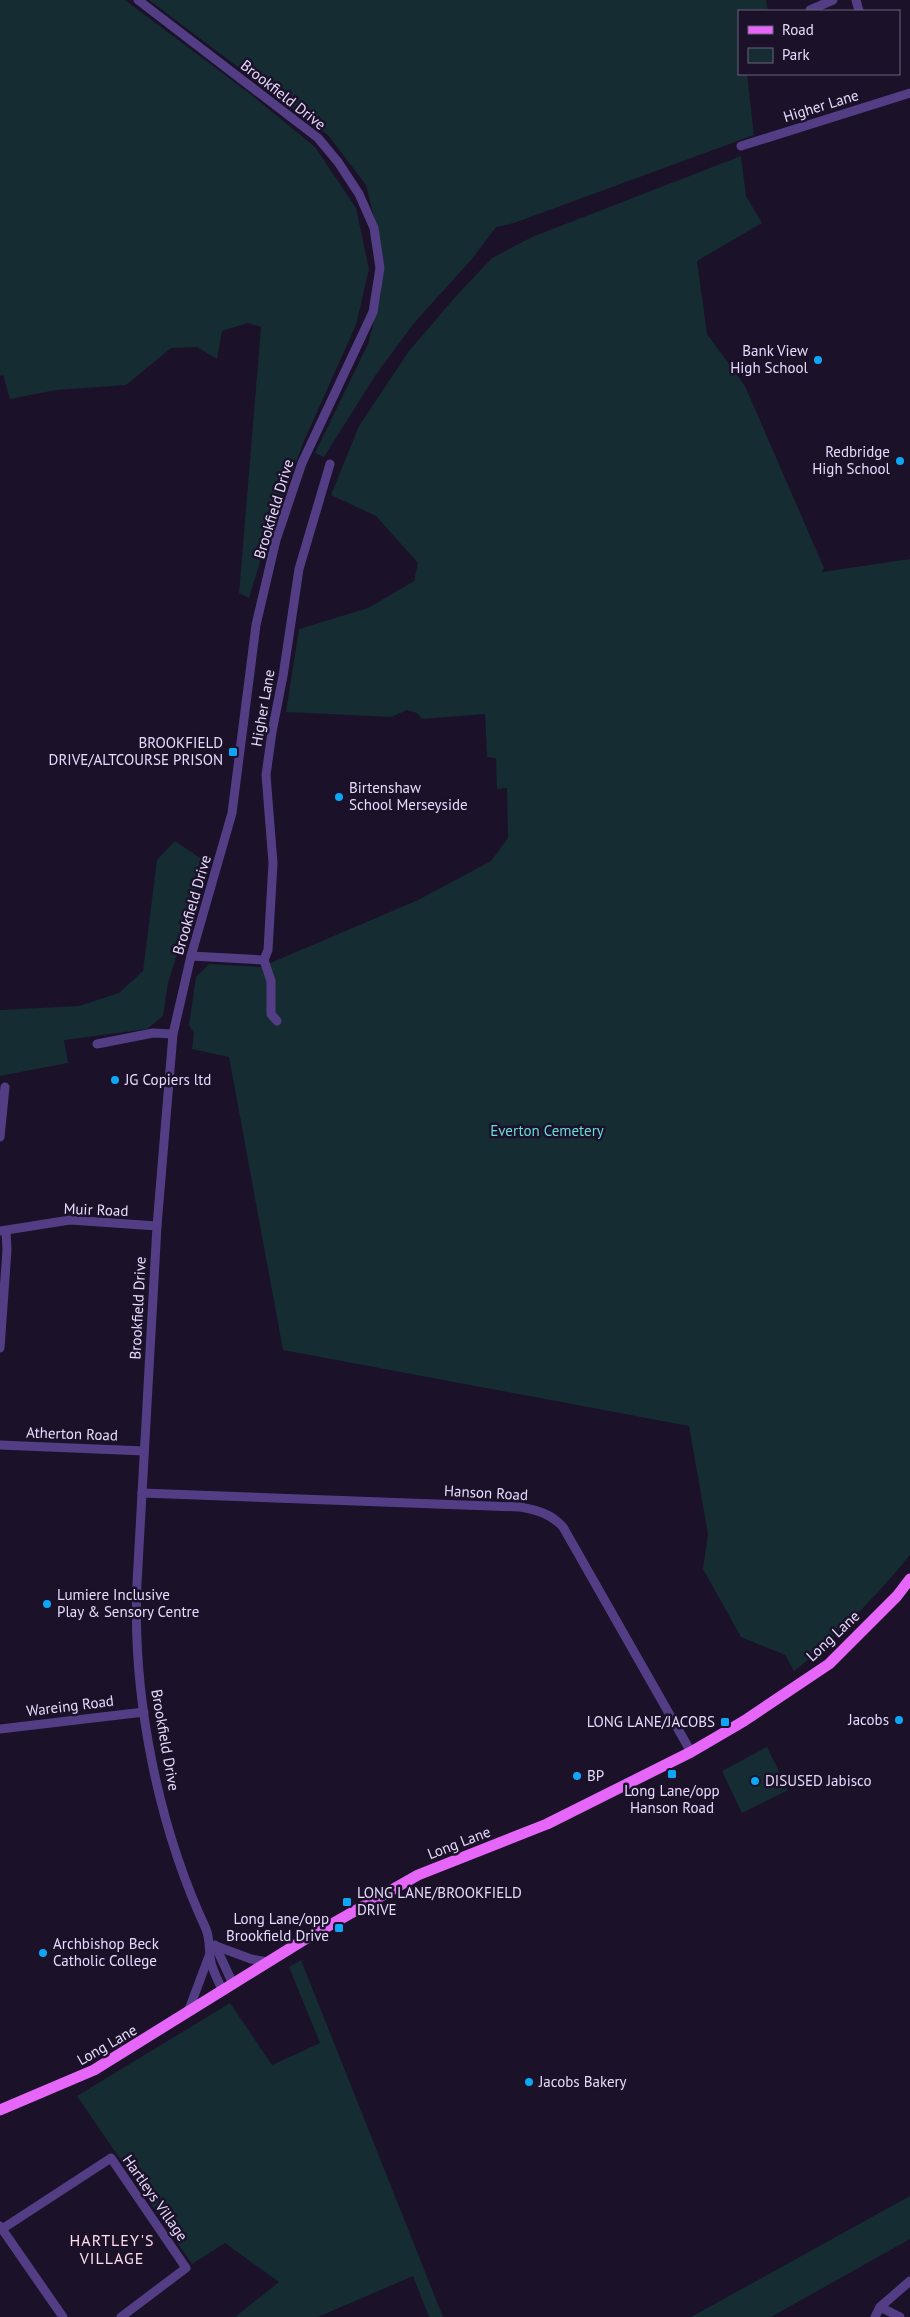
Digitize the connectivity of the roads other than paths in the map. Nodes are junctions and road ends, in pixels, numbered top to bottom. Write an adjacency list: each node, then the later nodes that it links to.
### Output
1 (138, 0): 7 (street, Brookfield Drive)
2 (833, 0): 3 (street)
3 (810, 10)
4 (910, 93): 5 (street, Higher Lane)
5 (741, 146)
6 (330, 464): 8 (street, Higher Lane)
7 (192, 956): 8 (street); 10 (street, Brookfield Drive)
8 (264, 960): 9 (street, Higher Lane)
9 (277, 1021)
10 (173, 1034): 11 (street); 14 (street, Brookfield Drive)
11 (97, 1044)
12 (5, 1087): 13 (street)
13 (0, 1137)
14 (157, 1226): 15 (street, Muir Road); 18 (street, Brookfield Drive)
15 (3, 1231): 16 (street, Muir Road)
16 (0, 1348)
17 (0, 1445): 18 (street, Atherton Road)
18 (144, 1451): 19 (street, Brookfield Drive)
19 (142, 1493): 21 (street, Brookfield Drive); 23 (street, Hanson Road)
20 (910, 1579): 23 (main road, Long Lane)
21 (144, 1712): 22 (street, Wareing Road); 24 (street, Brookfield Drive)
22 (0, 1728)
23 (691, 1752): 27 (main road, Long Lane)
24 (208, 1937): 25 (street, Brookfield Drive); 26 (street, Brookfield Drive)
25 (216, 1946): 27 (street); 28 (street, Brookfield Drive)
26 (210, 1955): 29 (street, Brookfield Drive); 30 (street)
27 (268, 1962): 28 (main road, Long Lane)
28 (233, 1984): 29 (main road, Long Lane)
29 (223, 1991): 30 (main road, Long Lane)
30 (188, 2012): 31 (main road, Long Lane)
31 (0, 2110)
32 (1, 2227): 35 (street); 36 (street, Hartleys Village)
33 (910, 2280): 34 (street)
34 (880, 2307): 37 (street); 38 (street)
35 (63, 2317)
36 (121, 2317)
37 (875, 2317)
38 (900, 2317)

